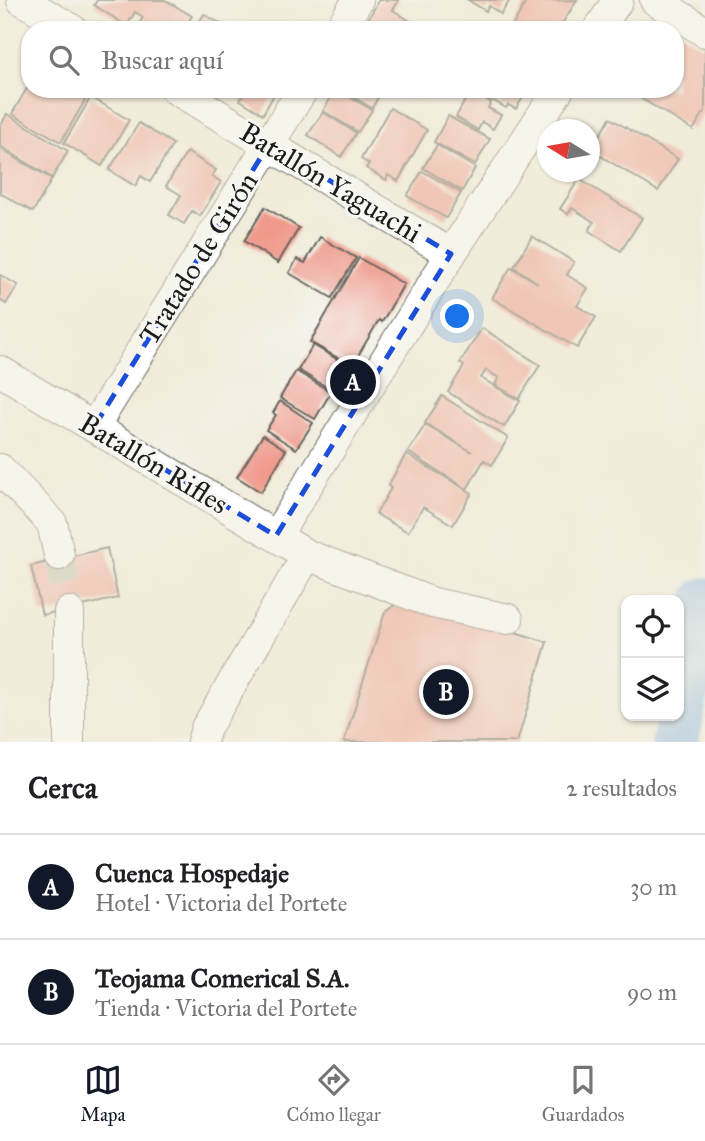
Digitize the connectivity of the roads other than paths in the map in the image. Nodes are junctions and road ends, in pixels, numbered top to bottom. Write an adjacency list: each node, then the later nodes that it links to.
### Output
1 (22, 0): 5 (street)
2 (358, 0): 6 (street)
3 (618, 0): 7 (street)
4 (654, 0): 8 (street)
5 (58, 21)
6 (345, 21)
7 (604, 21)
8 (705, 32)
9 (190, 98): 12 (street, Batallón Yaguachi)
10 (297, 98): 12 (street, Tratado de Girón)
11 (553, 98): 13 (street)
12 (269, 144): 13 (street, Batallón Yaguachi); 15 (street, Tratado de Girón)
13 (451, 254): 17 (street)
14 (0, 371): 15 (street, Batallón Rifles)
15 (94, 427): 17 (street, Batallón Rifles)
16 (0, 469): 18 (street)
17 (276, 536): 19 (street, Batallón Rifles)
18 (59, 555)
19 (307, 555): 21 (street, Batallón Rifles); 23 (street)
20 (69, 612): 22 (street)
21 (508, 619)
22 (69, 742)
23 (202, 742)

